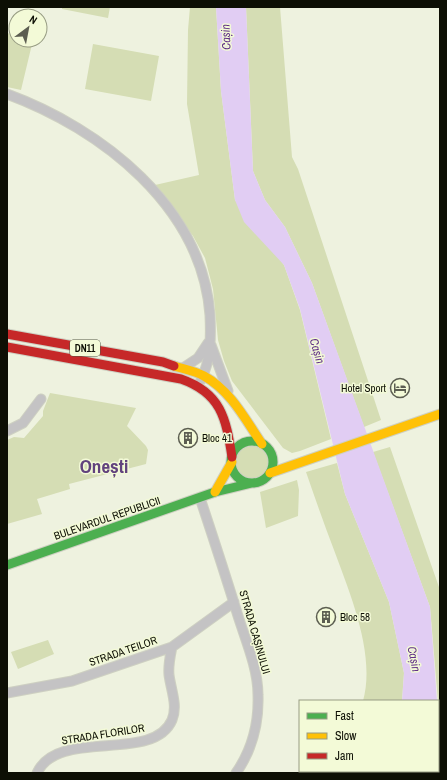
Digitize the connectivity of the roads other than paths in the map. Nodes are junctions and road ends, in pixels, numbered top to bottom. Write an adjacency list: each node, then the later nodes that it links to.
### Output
1 (7, 94): 3 (street)
2 (7, 334): 5 (main road, DN11)
3 (210, 340): 6 (street); 8 (street); 11 (street)
4 (7, 347): 7 (main road, DN11)
5 (163, 362): 6 (main road, DN11); 7 (main road)
6 (182, 368): 8 (main road, DN11)
7 (160, 375): 9 (main road, DN11)
8 (203, 375): 9 (street); 11 (main road, DN11)
9 (199, 385): 16 (main road, DN11)
10 (41, 399): 13 (street)
11 (232, 399): 14 (main road, DN11)
12 (440, 414): 17 (main road, DN11)
13 (7, 431)
14 (262, 444): 15 (main road, DN11); 16 (main road)
15 (269, 450): 17 (main road, DN11); 18 (main road)
16 (232, 460): 19 (main road, DN11); 20 (main road)
17 (306, 461): 18 (main road, DN11)
18 (270, 473): 19 (main road, DN11)
19 (252, 483): 20 (main road, BULEVARDUL REPUBLICII)
20 (214, 492): 21 (main road, BULEVARDUL REPUBLICII)
21 (200, 498): 22 (main road, BULEVARDUL REPUBLICII); 23 (street, STRADA CAȘINULUI)
22 (7, 565)
23 (234, 602): 24 (street, STRADA TEILOR); 27 (street, STRADA CAȘINULUI)
24 (172, 647): 25 (street, STRADA TEILOR); 26 (street, STRADA FLORILOR)
25 (7, 694)
26 (37, 773)
27 (236, 773)

